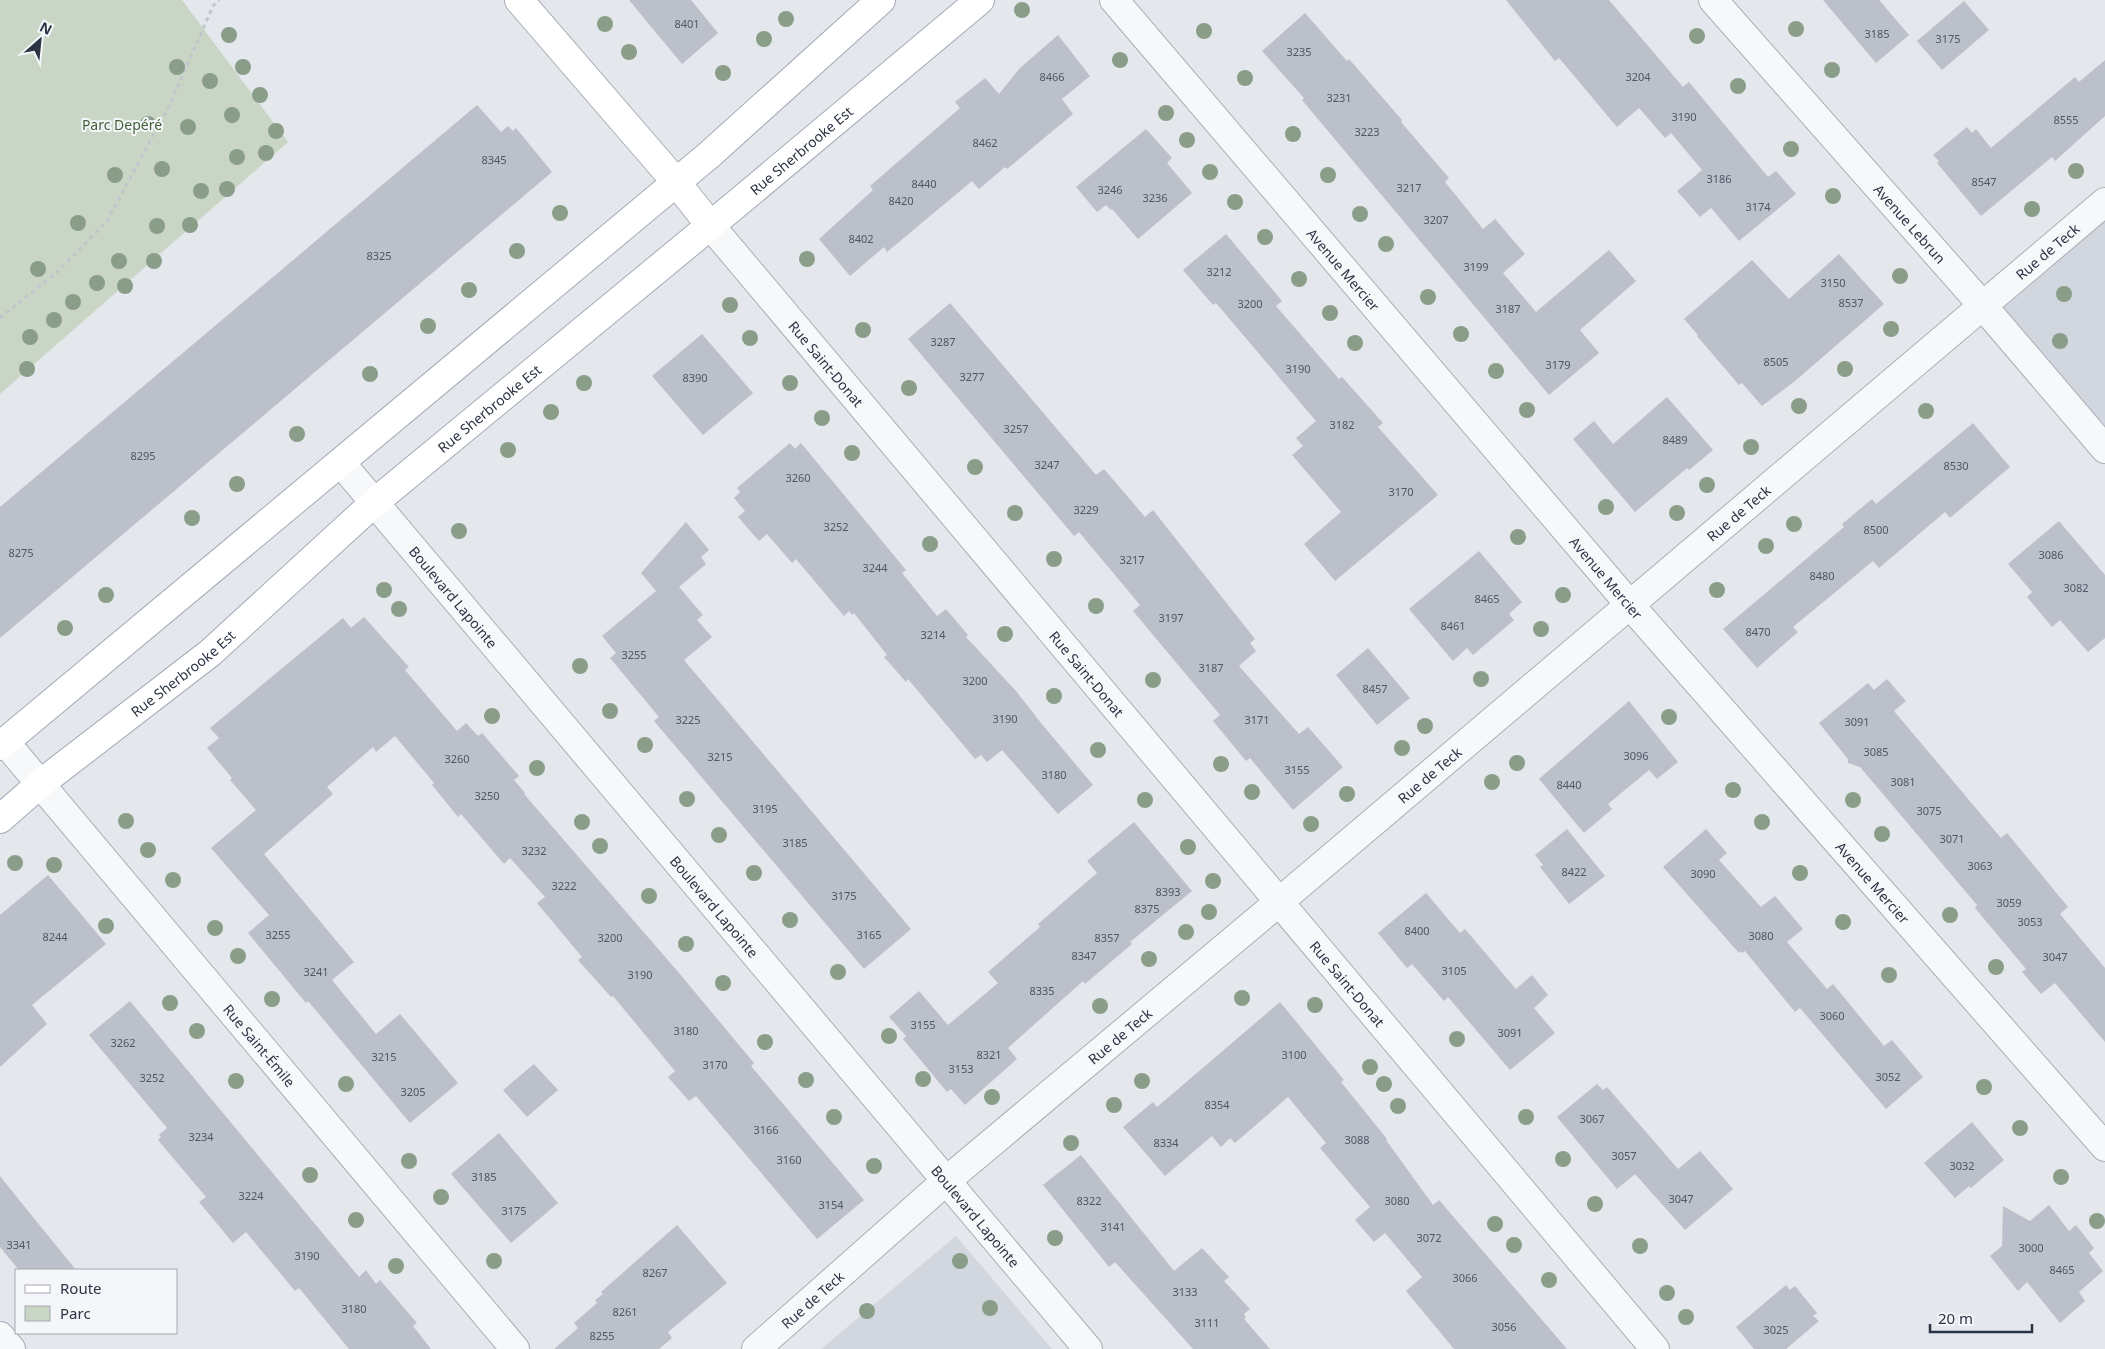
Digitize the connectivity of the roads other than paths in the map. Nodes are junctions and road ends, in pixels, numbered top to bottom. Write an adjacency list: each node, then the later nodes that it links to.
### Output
1 (519, 0): 6 (main road, Rue Saint-Donat)
2 (881, 0): 6 (main road)
3 (980, 0): 8 (main road, Rue Sherbrooke Est)
4 (1114, 0): 13 (street, Avenue Mercier)
5 (1713, 0): 9 (street, Avenue Lebrun)
6 (676, 182): 8 (main road, Rue Saint-Donat); 11 (main road)
7 (2105, 202): 9 (street, Rue de Teck)
8 (710, 225): 12 (main road, Rue Sherbrooke Est); 17 (street, Rue Saint-Donat)
9 (1983, 306): 10 (street, Avenue Lebrun); 13 (street, Rue de Teck)
10 (2105, 449)
11 (341, 463): 12 (street, Boulevard Lapointe); 14 (main road)
12 (375, 502): 15 (main road, Rue Sherbrooke Est); 19 (street, Boulevard Lapointe)
13 (1630, 605): 17 (street, Rue de Teck); 18 (street, Avenue Mercier)
14 (3, 744): 15 (street, Rue Saint-Émile)
15 (40, 784): 16 (main road, Rue Sherbrooke Est); 20 (street, Rue Saint-Émile)
16 (0, 819)
17 (1279, 902): 19 (street, Rue de Teck); 23 (street, Rue Saint-Donat)
18 (2105, 1147)
19 (946, 1181): 21 (street, Rue de Teck); 22 (street, Boulevard Lapointe)
20 (515, 1349)
21 (756, 1349)
22 (1088, 1349)
23 (1655, 1349)

